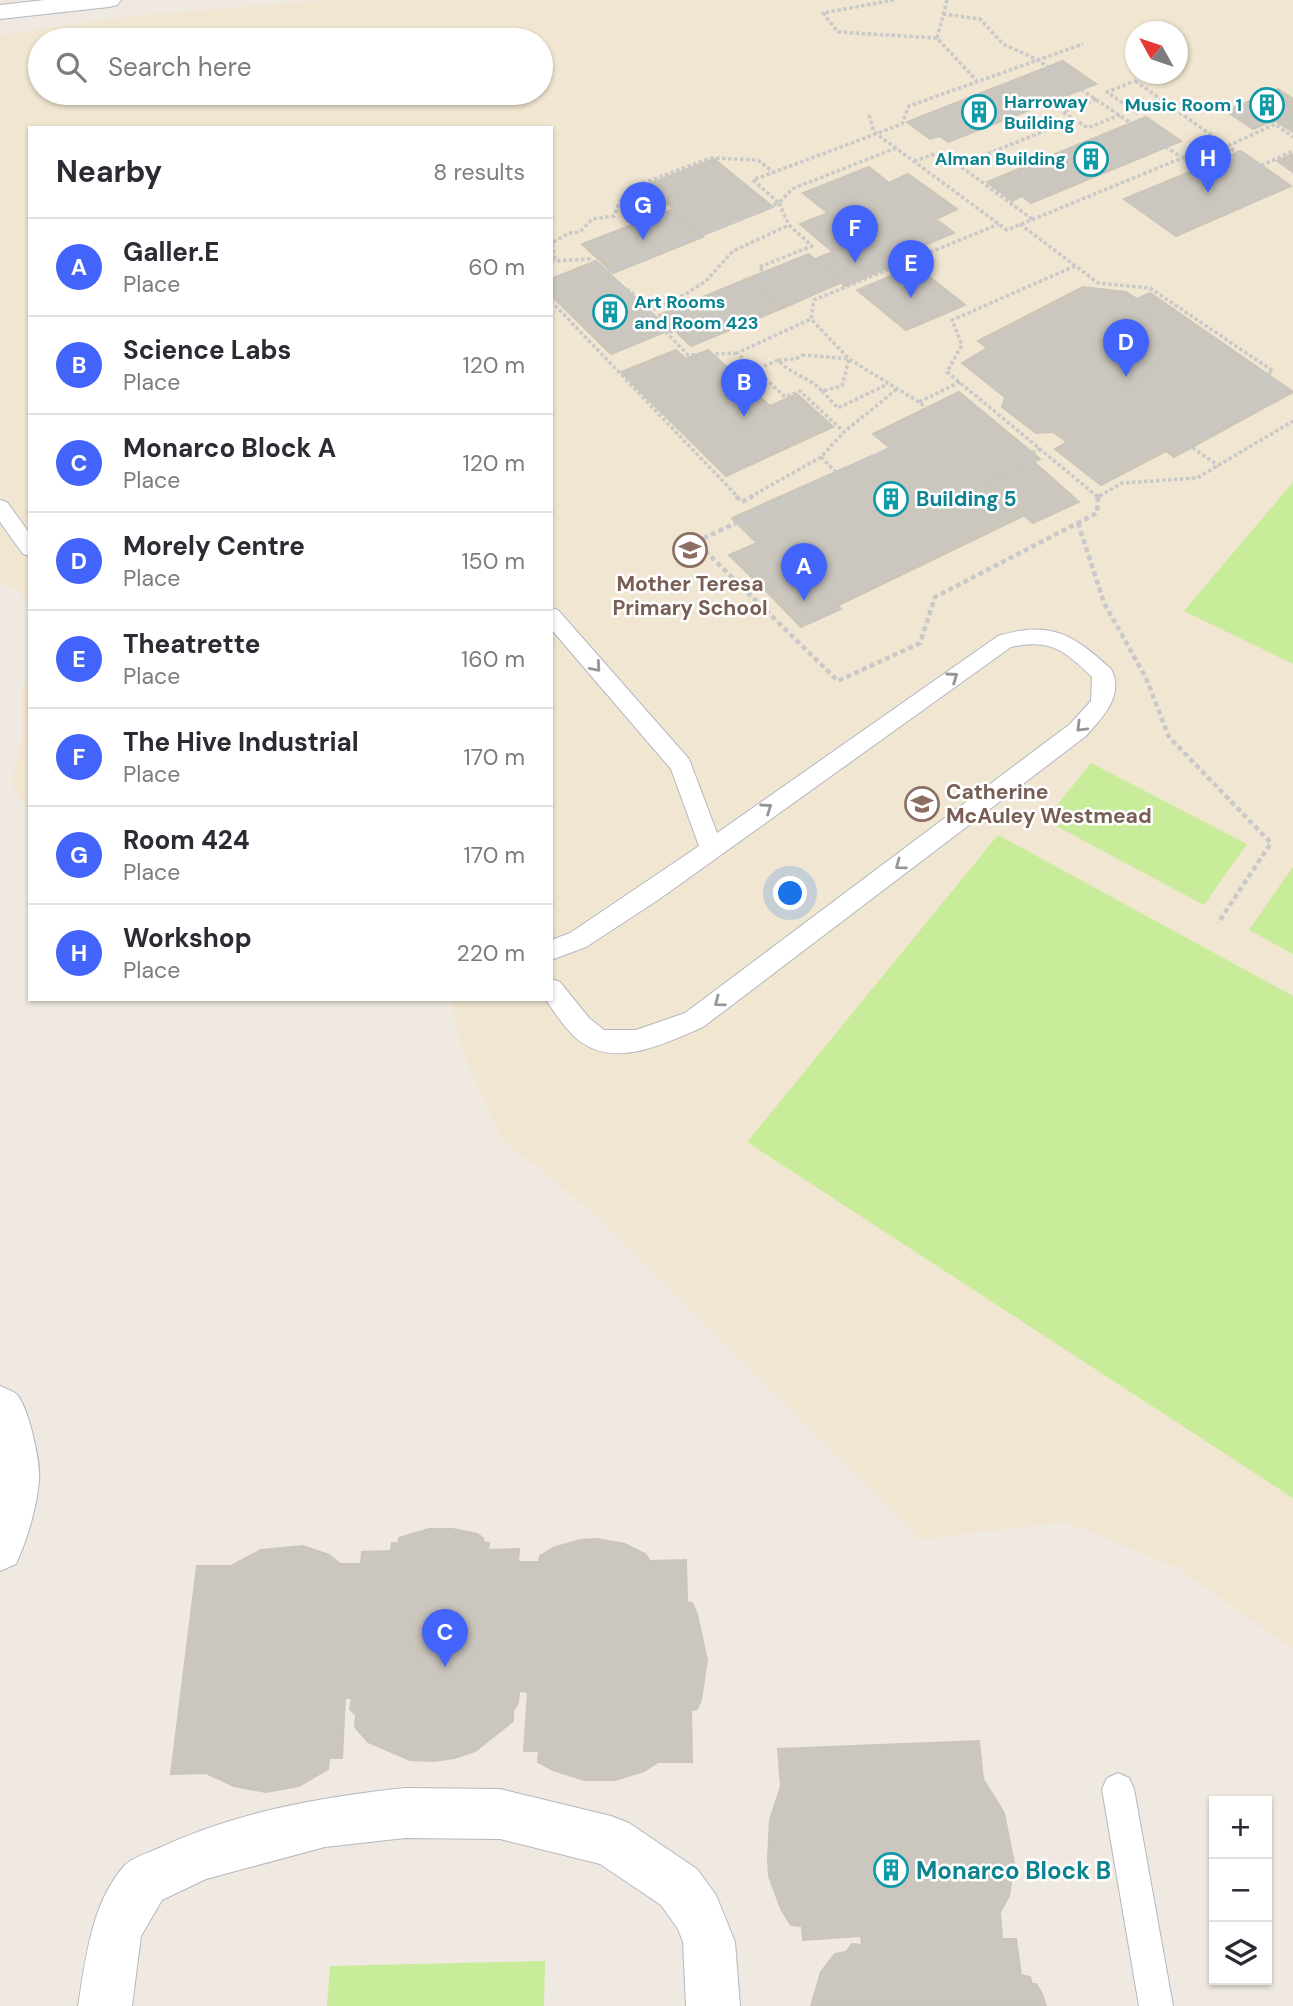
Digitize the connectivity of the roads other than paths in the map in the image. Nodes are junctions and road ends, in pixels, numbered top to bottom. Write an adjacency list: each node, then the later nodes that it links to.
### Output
1 (109, 0): 2 (street)
2 (0, 12)
3 (18, 518): 4 (lane)
4 (28, 544)
5 (553, 617): 6 (lane, one-way to 6)
6 (711, 847): 7 (lane); 8 (lane, one-way to 8)
7 (553, 949)
8 (553, 992)
9 (0, 1408): 10 (street)
10 (0, 1548)
11 (1118, 1789): 14 (lane)
12 (105, 2006): 13 (street)
13 (713, 2006)
14 (1156, 2006)

